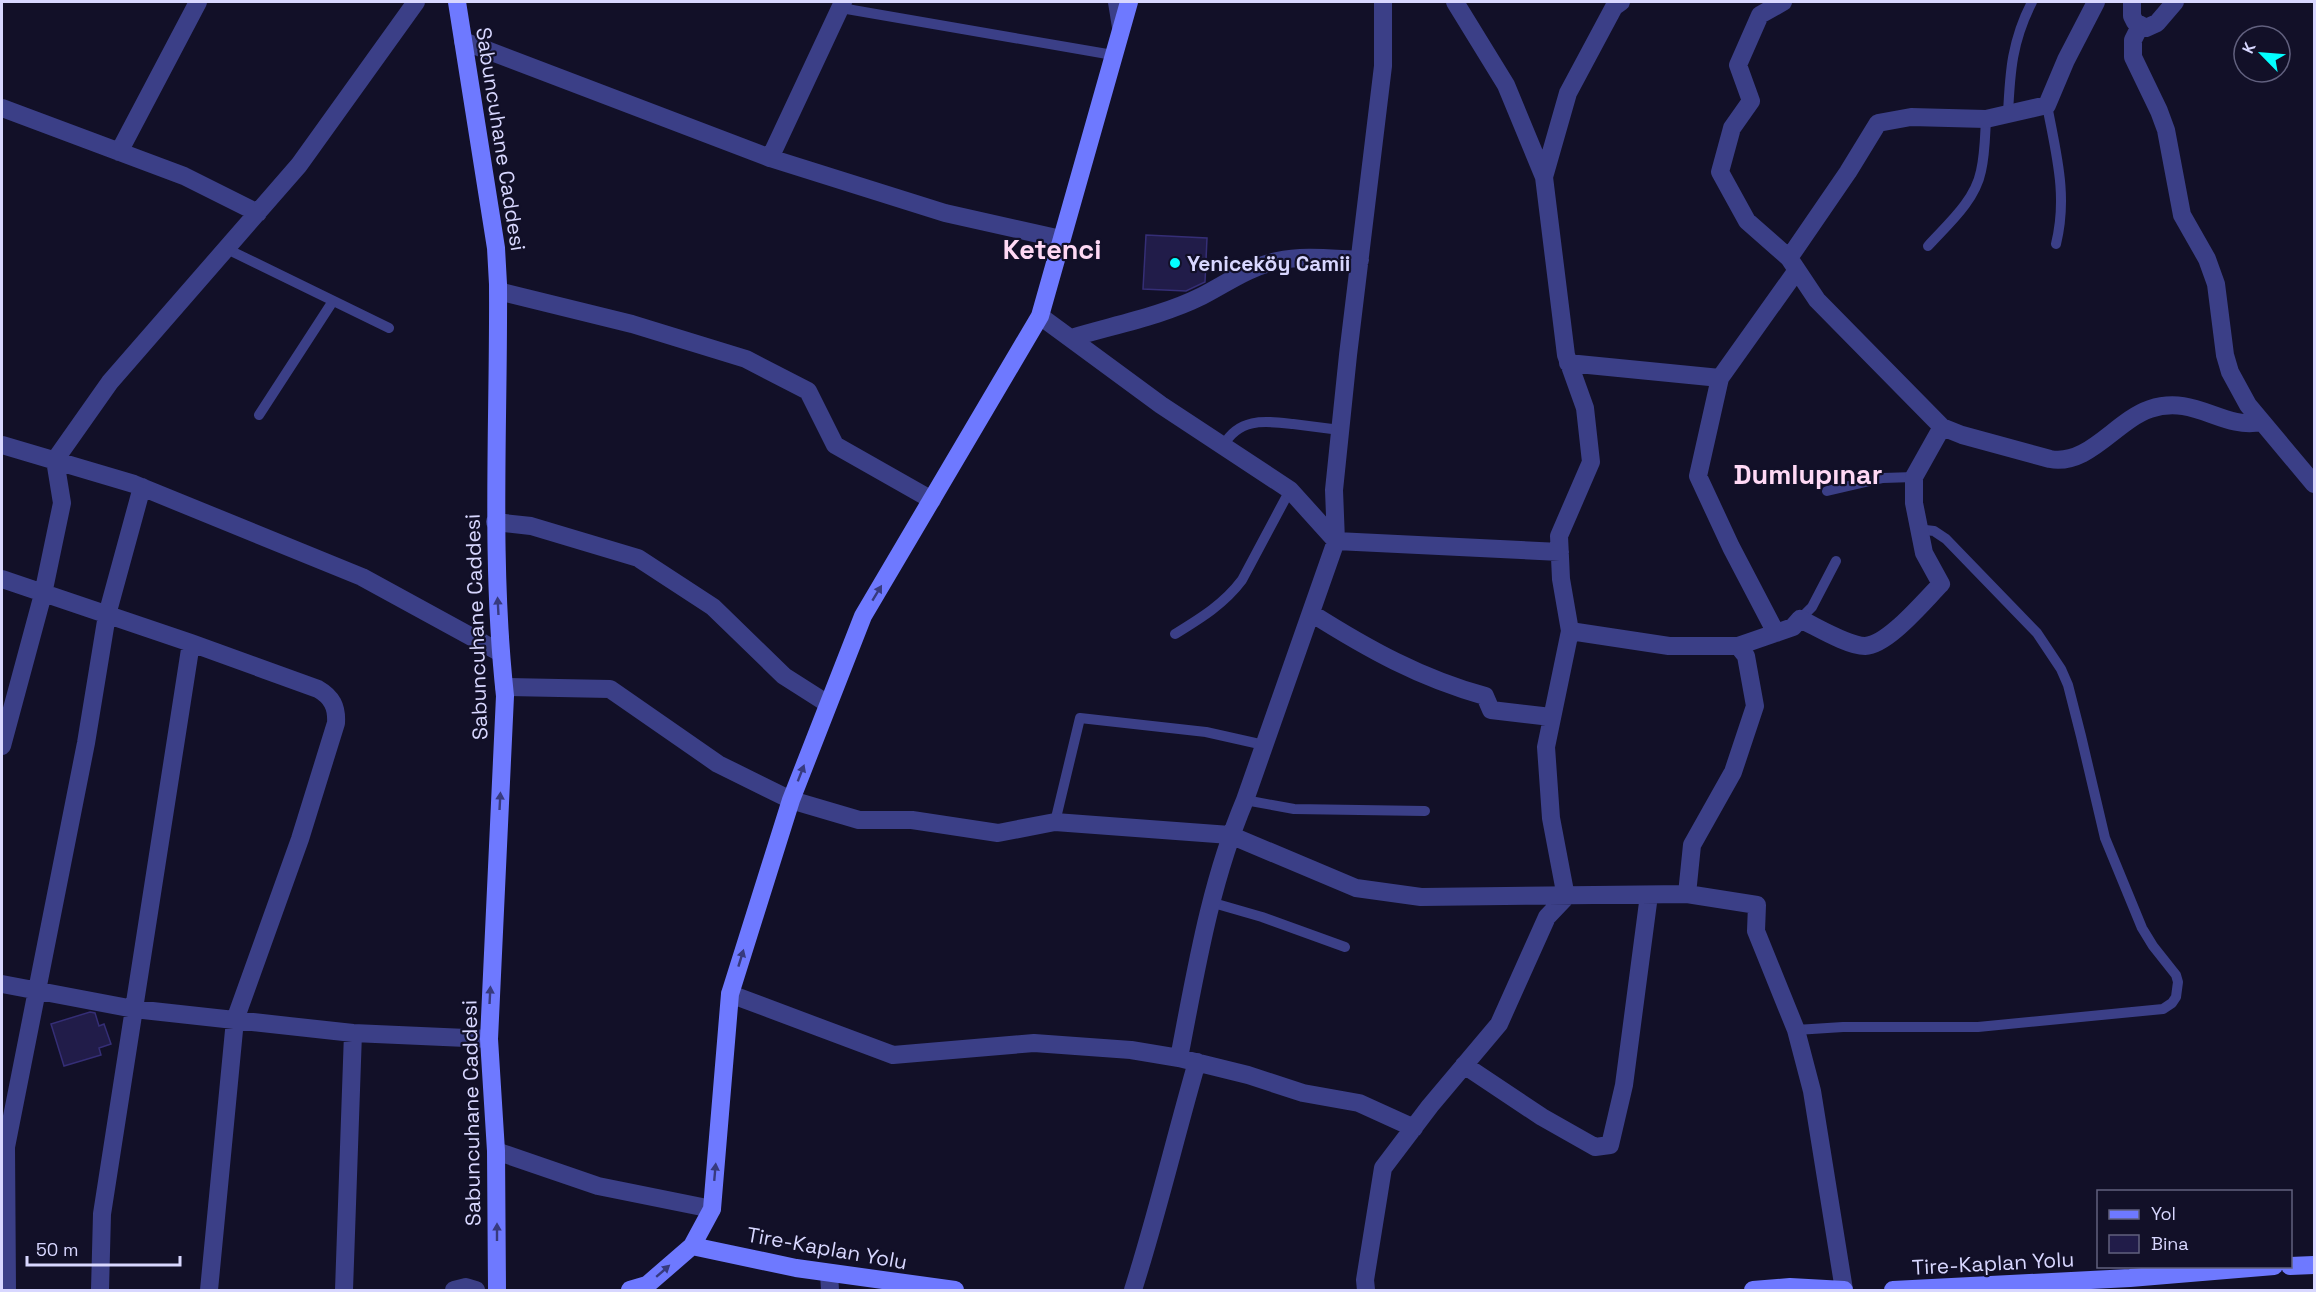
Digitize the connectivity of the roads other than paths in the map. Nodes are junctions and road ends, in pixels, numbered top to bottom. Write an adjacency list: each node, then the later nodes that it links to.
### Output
1 (198, 2): 23 (street)
2 (416, 2): 26 (street)
3 (457, 2): 17 (street, Sabuncuhane Caddesi)
4 (1117, 2): 16 (street)
5 (1130, 2): 16 (street)
6 (1383, 2): 31 (street)
7 (1455, 2): 25 (street)
8 (1621, 2): 25 (street)
9 (1783, 2): 32 (street)
10 (2032, 2): 21 (lane)
11 (2096, 2): 19 (street)
12 (2132, 2): 15 (street)
13 (2175, 2): 15 (street)
14 (842, 5): 18 (lane); 24 (street)
15 (2140, 26): 41 (street)
16 (1121, 27): 18 (street)
17 (463, 40): 24 (street); 33 (street, Sabuncuhane Caddesi)
18 (1113, 55): 27 (street)
19 (2047, 105): 21 (street); 28 (lane)
20 (2, 108): 23 (street)
21 (2008, 114): 22 (street)
22 (1986, 119): 29 (lane); 32 (street)
23 (118, 152): 26 (street)
24 (770, 158): 27 (street)
25 (1544, 177): 38 (street)
26 (258, 213): 30 (street)
27 (1061, 239): 35 (street)
28 (2056, 244)
29 (1928, 246)
30 (227, 249): 34 (lane); 46 (street)
31 (1360, 260): 37 (street); 43 (street)
32 (1793, 264): 39 (street); 42 (street)
33 (498, 291): 52 (street); 53 (street, Sabuncuhane Caddesi)
34 (333, 301): 36 (lane); 40 (lane)
35 (1040, 316): 37 (street); 52 (street)
36 (389, 328)
37 (1071, 338): 45 (street)
38 (1568, 363): 39 (street); 56 (street)
39 (1719, 378): 64 (street)
40 (259, 416)
41 (2261, 422): 42 (street); 48 (street)
42 (1942, 427): 47 (street)
43 (1340, 430): 45 (lane); 55 (street)
44 (2, 445): 46 (street)
45 (1223, 446): 50 (street)
46 (55, 460): 49 (street); 59 (street)
47 (1914, 477): 51 (lane); 54 (street)
48 (2314, 484)
49 (142, 487): 61 (street); 68 (street)
50 (1290, 490): 55 (street); 65 (lane)
51 (1827, 491)
52 (932, 500): 70 (street, one-way to 52)
53 (495, 522): 68 (street, Sabuncuhane Caddesi, one-way to 53); 70 (street)
54 (1917, 529): 62 (street); 89 (lane)
55 (1336, 541): 56 (street); 60 (street)
56 (1560, 552): 63 (street)
57 (1836, 561): 62 (lane)
58 (2, 579): 59 (street)
59 (43, 594): 61 (street); 73 (street)
60 (1311, 613): 71 (street); 72 (street)
61 (107, 615): 66 (street); 85 (street)
62 (1800, 620): 64 (street)
63 (1570, 631): 67 (street); 71 (street)
64 (1776, 633): 67 (street)
65 (1175, 634)
66 (191, 643): 87 (street); 88 (street)
67 (1738, 646): 79 (street)
68 (501, 653): 69 (street, Sabuncuhane Caddesi)
69 (504, 687): 74 (street); 91 (street, Sabuncuhane Caddesi, one-way to 69)
70 (828, 704): 74 (street, one-way to 70)
71 (1551, 717): 81 (street)
72 (1264, 745): 75 (street); 77 (lane)
73 (2, 747)
74 (791, 800): 77 (street); 86 (street, one-way to 74)
75 (1245, 800): 76 (lane); 78 (street)
76 (1425, 811)
77 (1055, 822): 78 (street)
78 (1230, 836): 81 (street); 82 (street)
79 (1687, 894): 80 (street); 89 (street)
80 (1649, 895): 81 (street); 94 (street)
81 (1566, 897): 94 (street)
82 (1210, 902): 83 (lane); 92 (street)
83 (1345, 947)
84 (2, 984): 85 (street)
85 (39, 991): 87 (street); 103 (street)
86 (730, 994): 92 (street); 97 (street, one-way to 86)
87 (134, 1009): 88 (street); 104 (street)
88 (235, 1020): 90 (street); 105 (street)
89 (1796, 1030): 115 (street)
90 (353, 1033): 91 (street); 106 (street)
91 (489, 1039): 96 (street, Sabuncuhane Caddesi)
92 (1179, 1058): 93 (street)
93 (1197, 1062): 95 (street); 112 (street)
94 (1464, 1065): 95 (street)
95 (1414, 1128): 113 (street)
96 (496, 1151): 97 (street); 109 (street, Sabuncuhane Caddesi, one-way to 96)
97 (712, 1209): 98 (street)
98 (692, 1246): 102 (street, Tire-Kaplan Yolu); 110 (street, one-way to 98)
99 (2314, 1265): 100 (street)
100 (2292, 1266)
101 (2250, 1268): 116 (street, Tire-Kaplan Yolu)
102 (829, 1282): 111 (street, Tire-Kaplan Yolu)
103 (7, 1290)
104 (100, 1290)
105 (208, 1290)
106 (344, 1290)
107 (454, 1290): 108 (street)
108 (476, 1290)
109 (497, 1290)
110 (630, 1290)
111 (954, 1290)
112 (1134, 1290)
113 (1366, 1290)
114 (1753, 1290): 115 (street)
115 (1844, 1290)
116 (1893, 1290)

